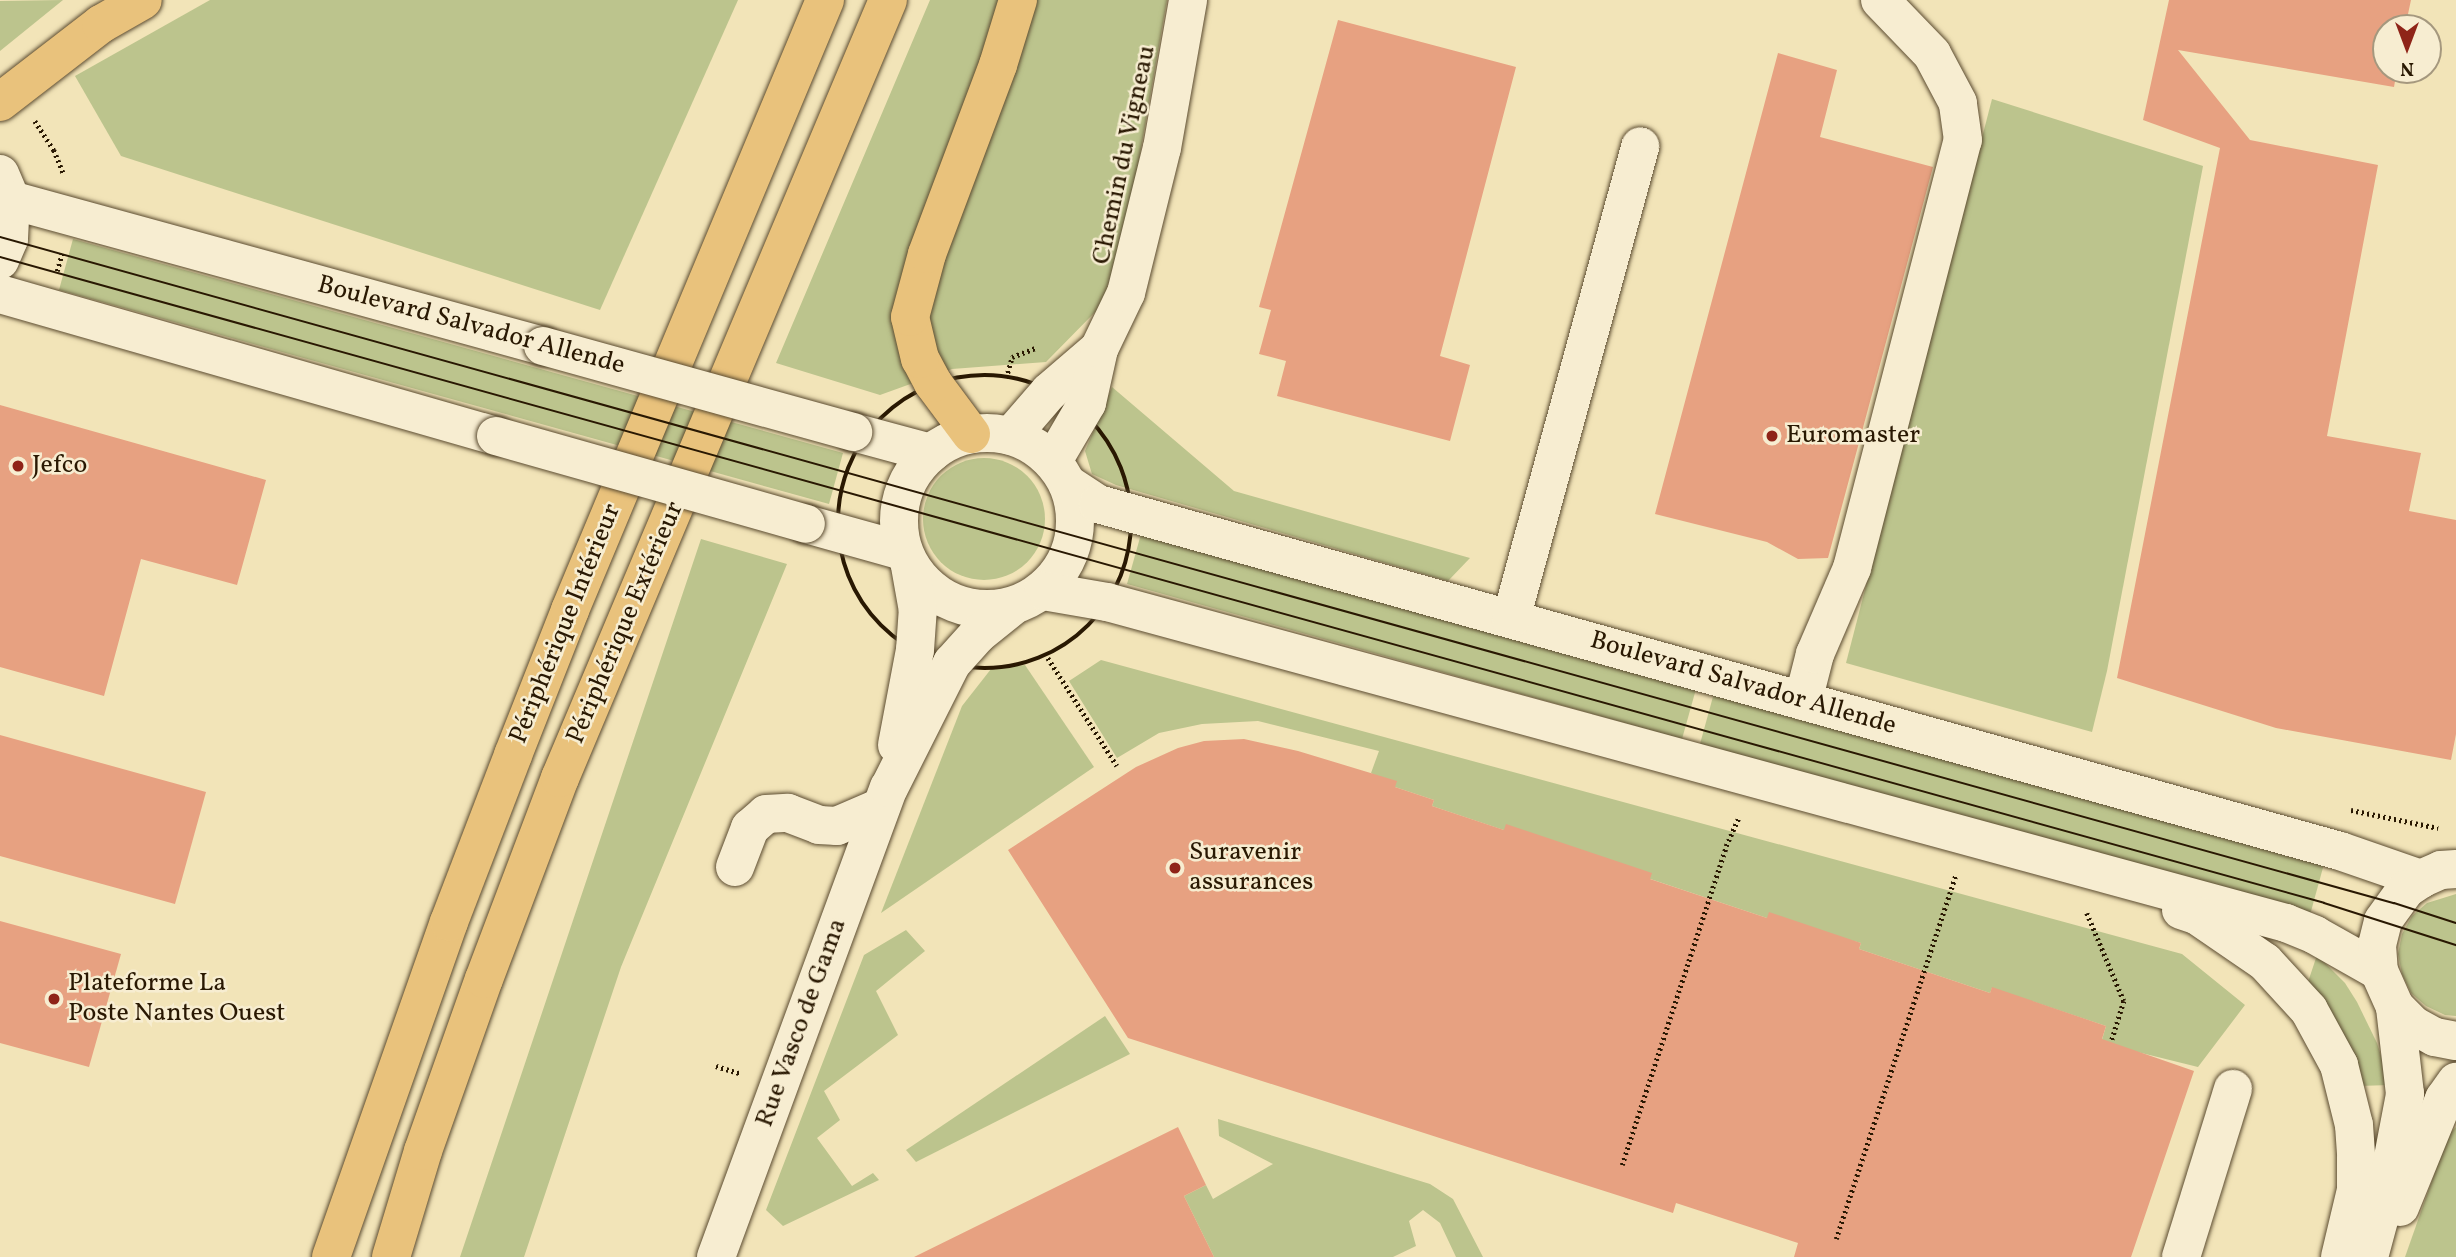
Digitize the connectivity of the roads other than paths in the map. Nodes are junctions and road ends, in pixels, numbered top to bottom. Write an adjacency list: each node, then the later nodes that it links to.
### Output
1 (143, 0): 7 (highway)
2 (825, 0): 29 (highway, Périphérique Intérieur)
3 (888, 0): 30 (highway, Périphérique Extérieur)
4 (1018, 0): 13 (highway)
5 (1188, 0): 12 (street, Chemin du Vigneau)
6 (1880, 0): 19 (street)
7 (16, 110)
8 (1640, 146): 18 (street)
9 (5, 187): 10 (street); 14 (street, Boulevard Salvador Allende, bridge)
10 (0, 260)
11 (0, 294): 16 (street, bridge)
12 (1099, 349): 13 (street, Chemin du Vigneau); 15 (street, Chemin du Vigneau)
13 (991, 434): 14 (street); 15 (street)
14 (931, 453): 16 (street)
15 (1061, 473): 17 (street); 18 (street, Boulevard Salvador Allende)
16 (907, 558): 17 (street); 20 (street, Rue Vasco de Gama)
17 (1028, 598): 20 (street, Rue Vasco de Gama); 21 (street)
18 (1511, 620): 19 (street, Boulevard Salvador Allende)
19 (1803, 701): 23 (street, Boulevard Salvador Allende)
20 (885, 798): 22 (street); 31 (street, Rue Vasco de Gama)
21 (2011, 848): 24 (street); 33 (street)
22 (735, 867)
23 (2438, 874): 24 (street)
24 (2379, 971): 25 (street)
25 (2395, 1007): 26 (street); 34 (street)
26 (2456, 1041)
27 (2456, 1082): 35 (street)
28 (2233, 1088): 32 (street)
29 (331, 1257)
30 (391, 1257)
31 (716, 1257)
32 (2182, 1257)
33 (2340, 1257)
34 (2369, 1257)
35 (2379, 1257)

